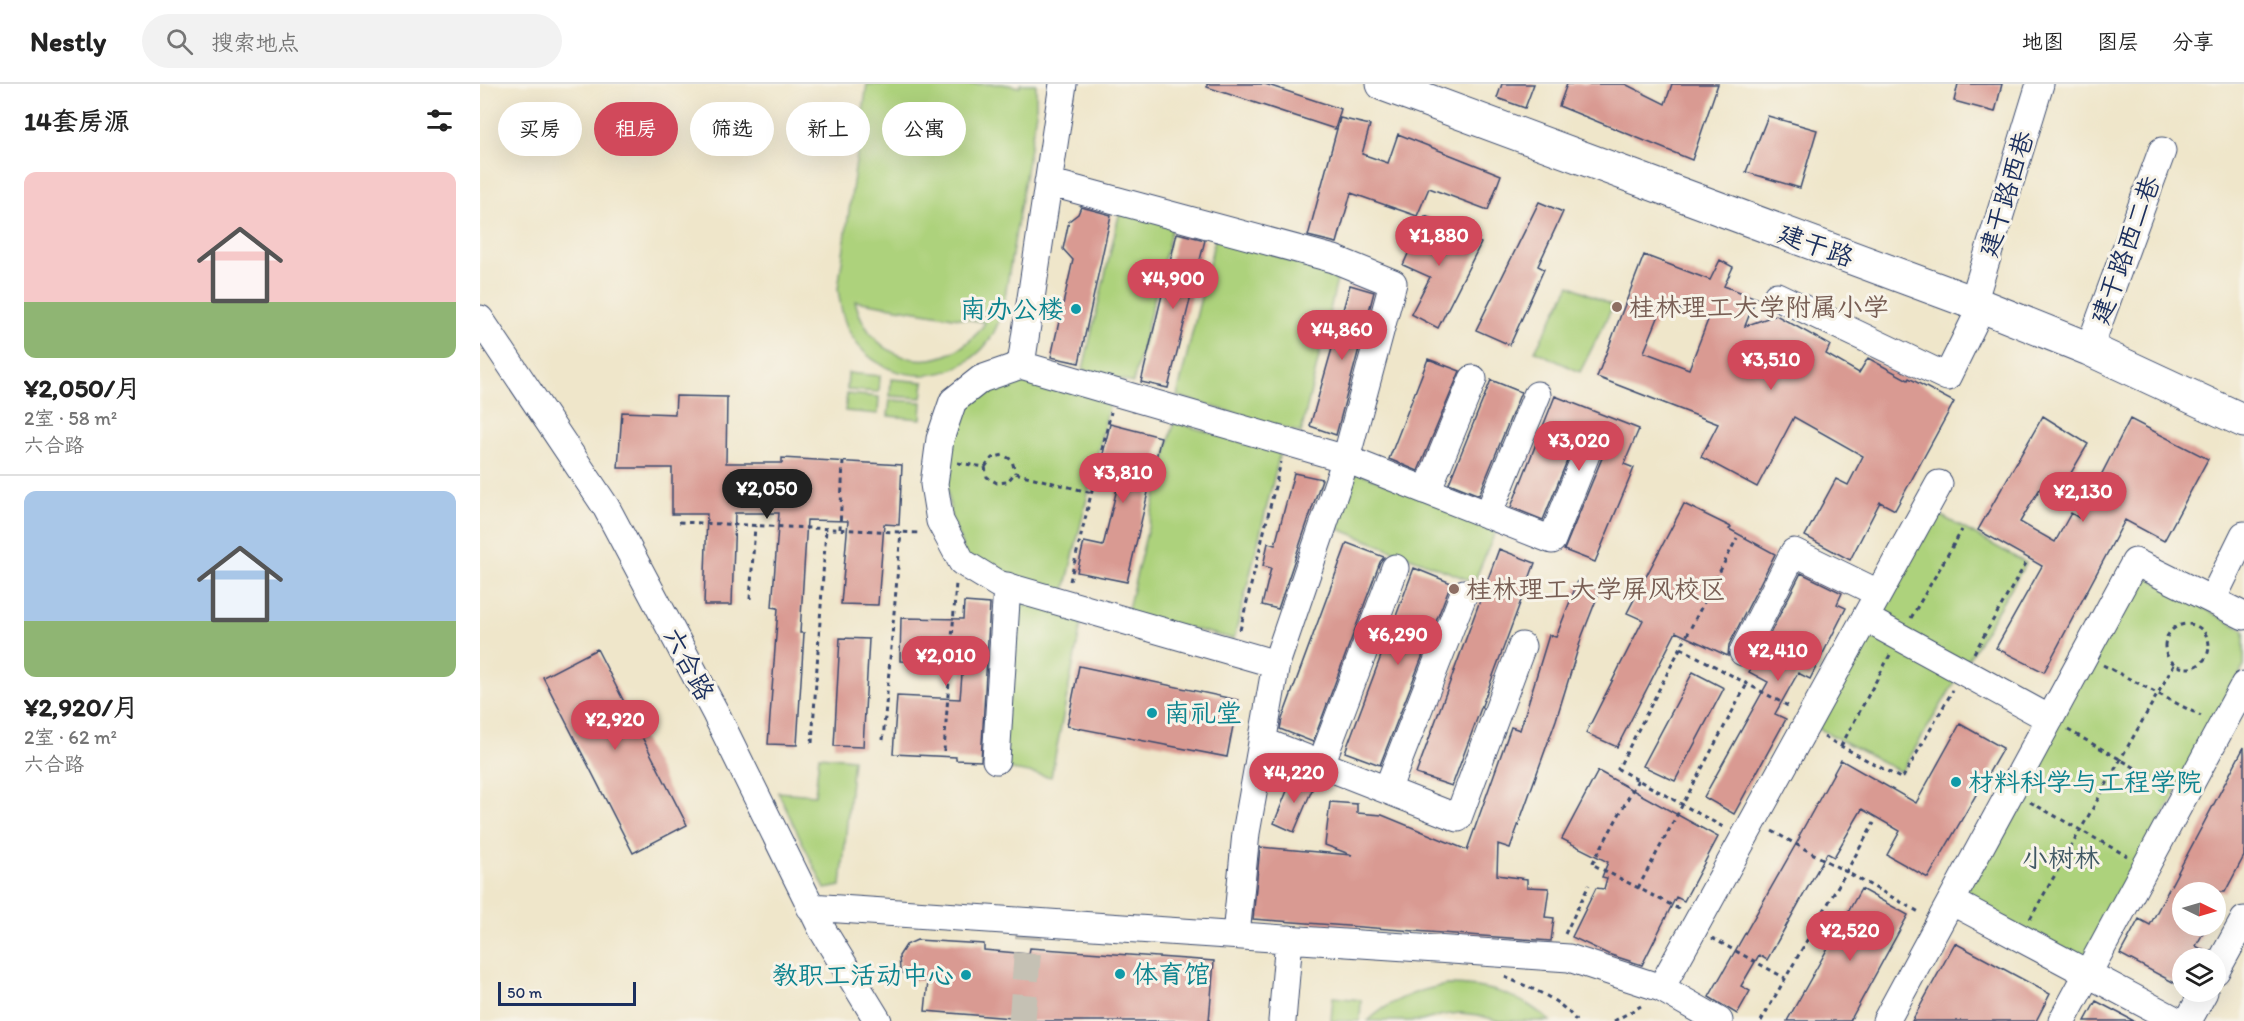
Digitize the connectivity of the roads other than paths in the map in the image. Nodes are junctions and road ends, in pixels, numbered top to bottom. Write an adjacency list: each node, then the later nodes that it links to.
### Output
1 (1063, 84): 5 (street)
2 (1383, 84): 7 (main road, 建干路)
3 (2040, 84): 7 (street, 建干路西巷)
4 (2162, 152): 9 (street, 建干路西二巷)
5 (1048, 182): 10 (street); 15 (street)
6 (1777, 296): 7 (street, 建干路西巷)
7 (1977, 305): 9 (main road, 建干路)
8 (480, 319): 36 (street, 六合路)
9 (2089, 349): 13 (main road, 建干路)
10 (1021, 365): 15 (street); 21 (street)
11 (1473, 379): 17 (street)
12 (1537, 395): 18 (street)
13 (2244, 421)
14 (1587, 452): 18 (street)
15 (1346, 459): 17 (street); 29 (street)
16 (1939, 484): 23 (street)
17 (1427, 491): 18 (street)
18 (1488, 515)
19 (2244, 535): 24 (street)
20 (1395, 568): 34 (street)
21 (1007, 586): 29 (street); 33 (street)
22 (1464, 593): 35 (street)
23 (1878, 593): 26 (street); 28 (street)
24 (2212, 600): 25 (street); 31 (street)
25 (2244, 616)
26 (1865, 618): 31 (street); 43 (street)
27 (1521, 646): 35 (street)
28 (1743, 652)
29 (1276, 664): 32 (street)
30 (2244, 685): 42 (street)
31 (2049, 719): 37 (street)
32 (1262, 741): 34 (street); 39 (street)
33 (996, 760)
34 (1321, 764): 35 (street)
35 (1387, 790)
36 (810, 907): 39 (street); 45 (street, 六合路)
37 (1945, 912): 42 (street); 48 (street)
38 (2244, 920): 41 (street)
39 (1236, 935): 40 (street)
40 (1289, 939): 43 (street); 46 (street)
41 (2229, 960)
42 (2088, 974): 49 (street); 50 (street)
43 (1653, 996): 47 (street)
44 (2198, 1002): 51 (street)
45 (878, 1021)
46 (1282, 1021)
47 (1719, 1021)
48 (1886, 1021)
49 (2062, 1021)
50 (2177, 1021)
51 (2188, 1021)

